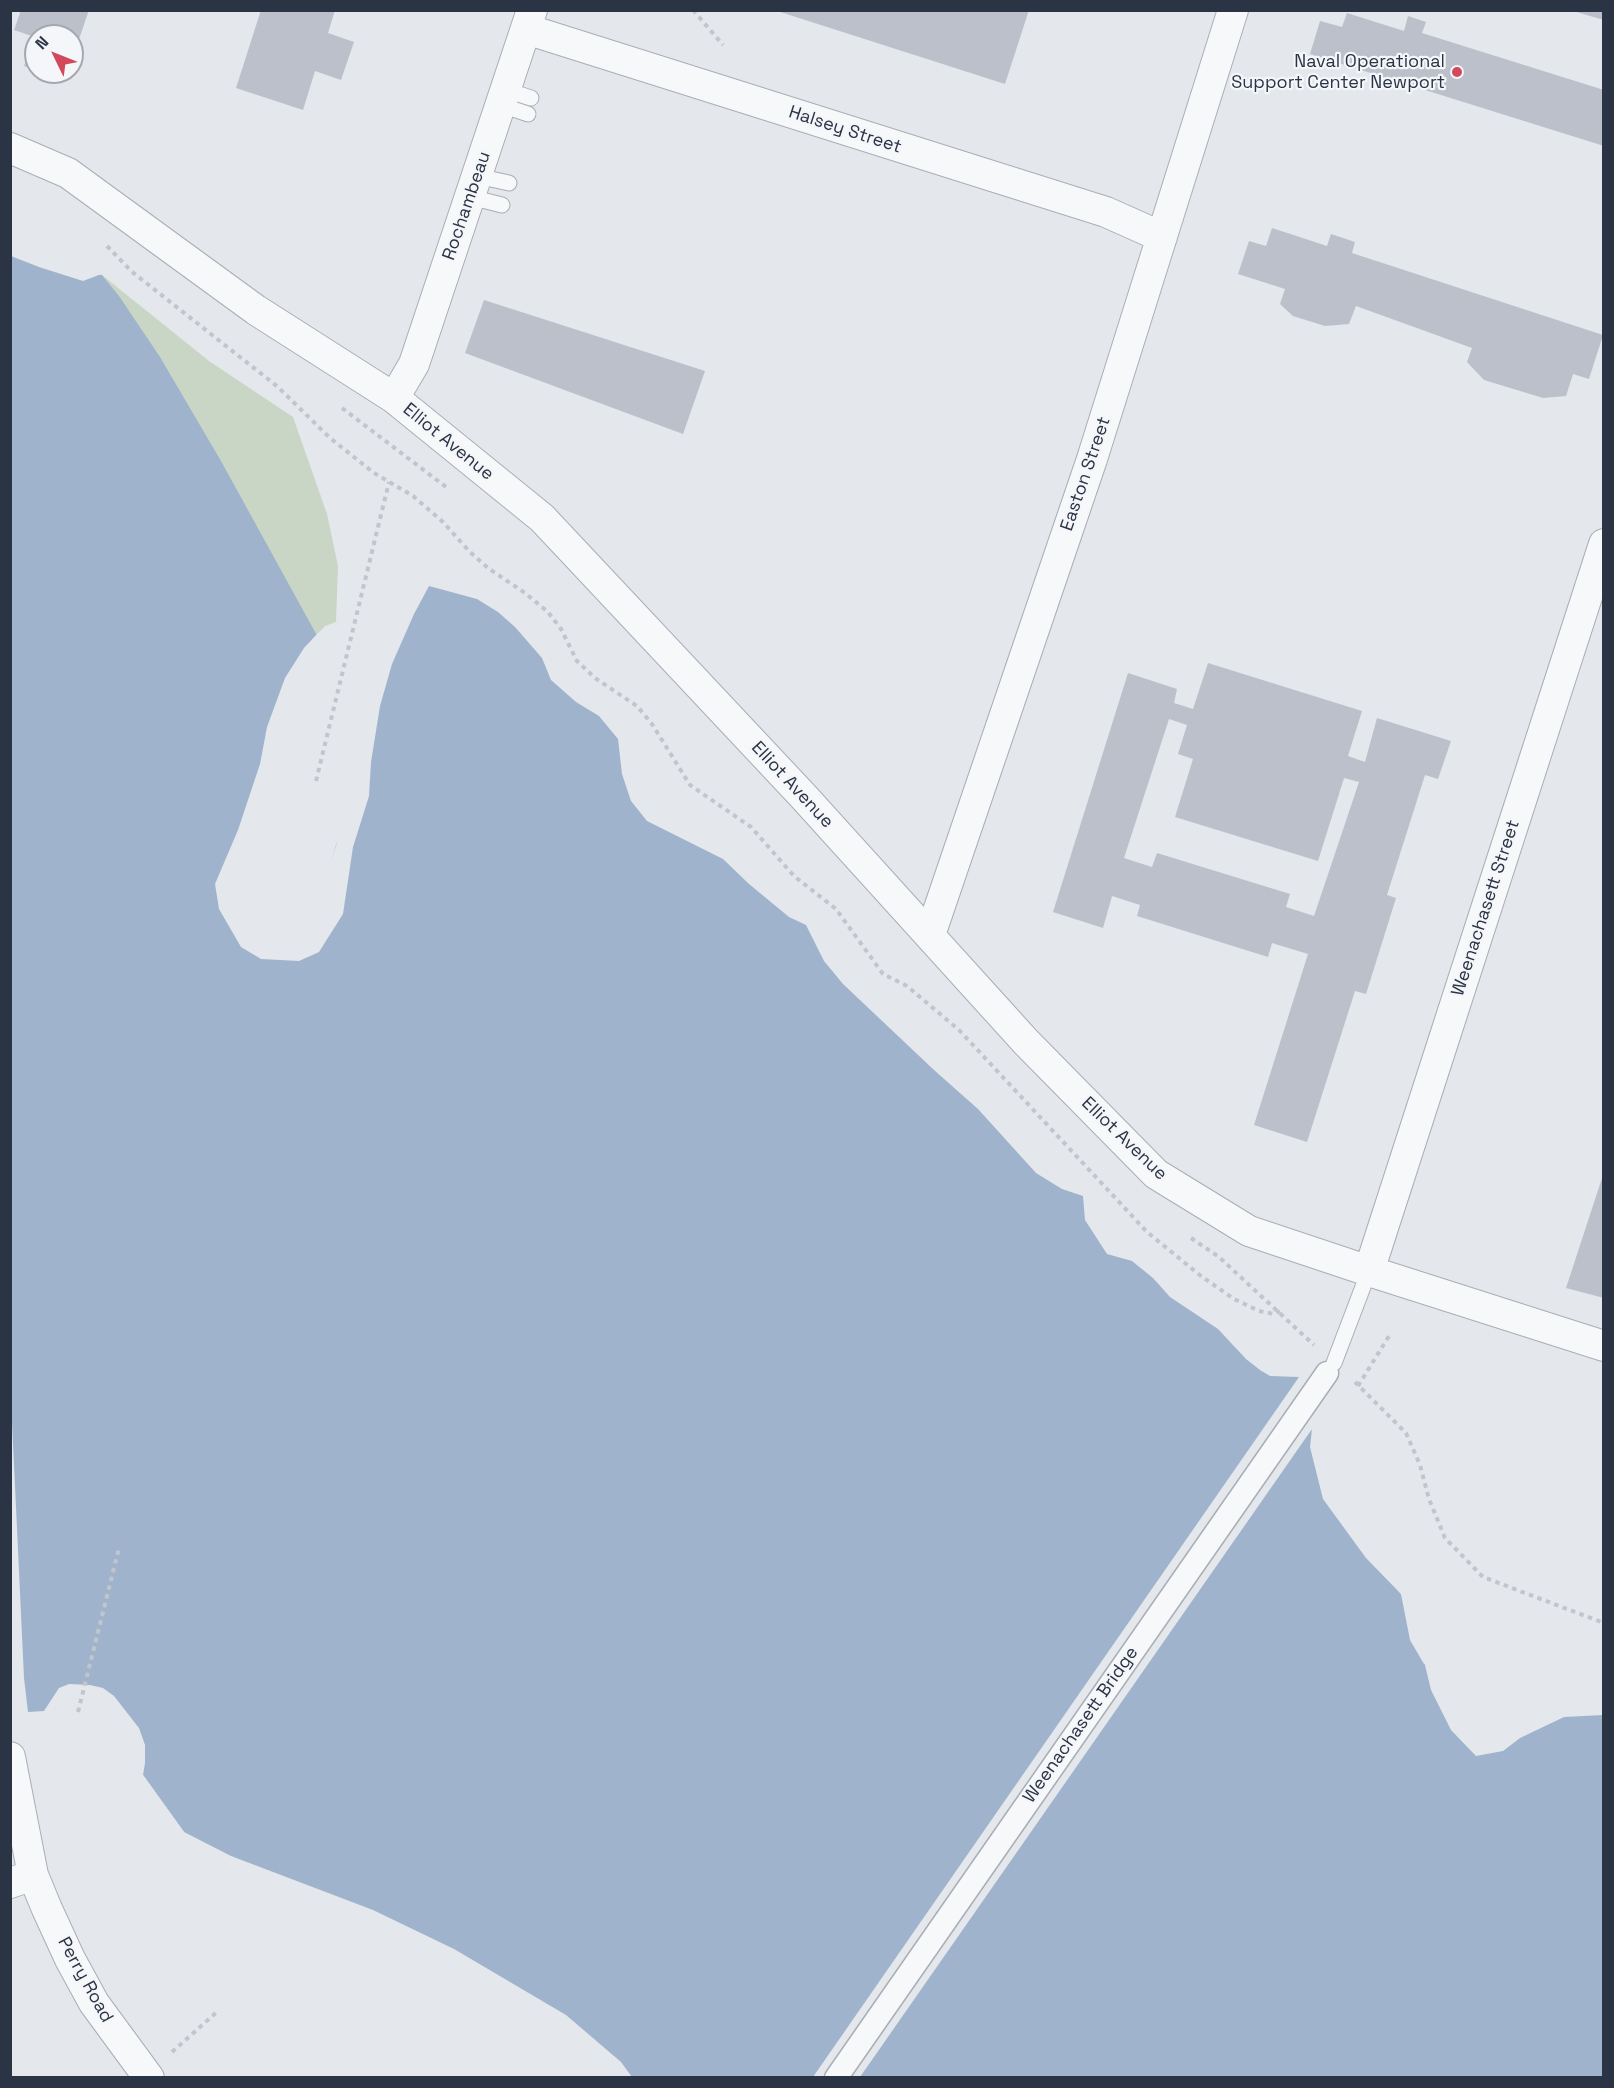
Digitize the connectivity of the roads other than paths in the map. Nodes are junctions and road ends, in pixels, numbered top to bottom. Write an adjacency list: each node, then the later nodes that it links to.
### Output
1 (1233, 10): 7 (street, Easton Street)
2 (529, 20): 5 (street, Rochambeau); 7 (street, Halsey Street)
3 (10, 148): 8 (street, Elliot Avenue)
4 (509, 183): 5 (lane)
5 (474, 187): 6 (lane); 8 (street, Rochambeau)
6 (502, 205)
7 (1162, 237): 11 (street, Easton Street)
8 (394, 398): 11 (street, Elliot Avenue)
9 (1604, 544): 10 (street, Weenachasett Street)
10 (1596, 592): 12 (street, Weenachasett Street)
11 (930, 935): 12 (street, Elliot Avenue)
12 (1369, 1271): 13 (street, Elliot Avenue); 14 (lane)
13 (1604, 1346)
14 (1331, 1368): 18 (street, Weenachasett Bridge)
15 (10, 1757): 16 (street, Perry Road)
16 (22, 1879): 17 (street, Perry Road)
17 (147, 2076)
18 (836, 2078)

